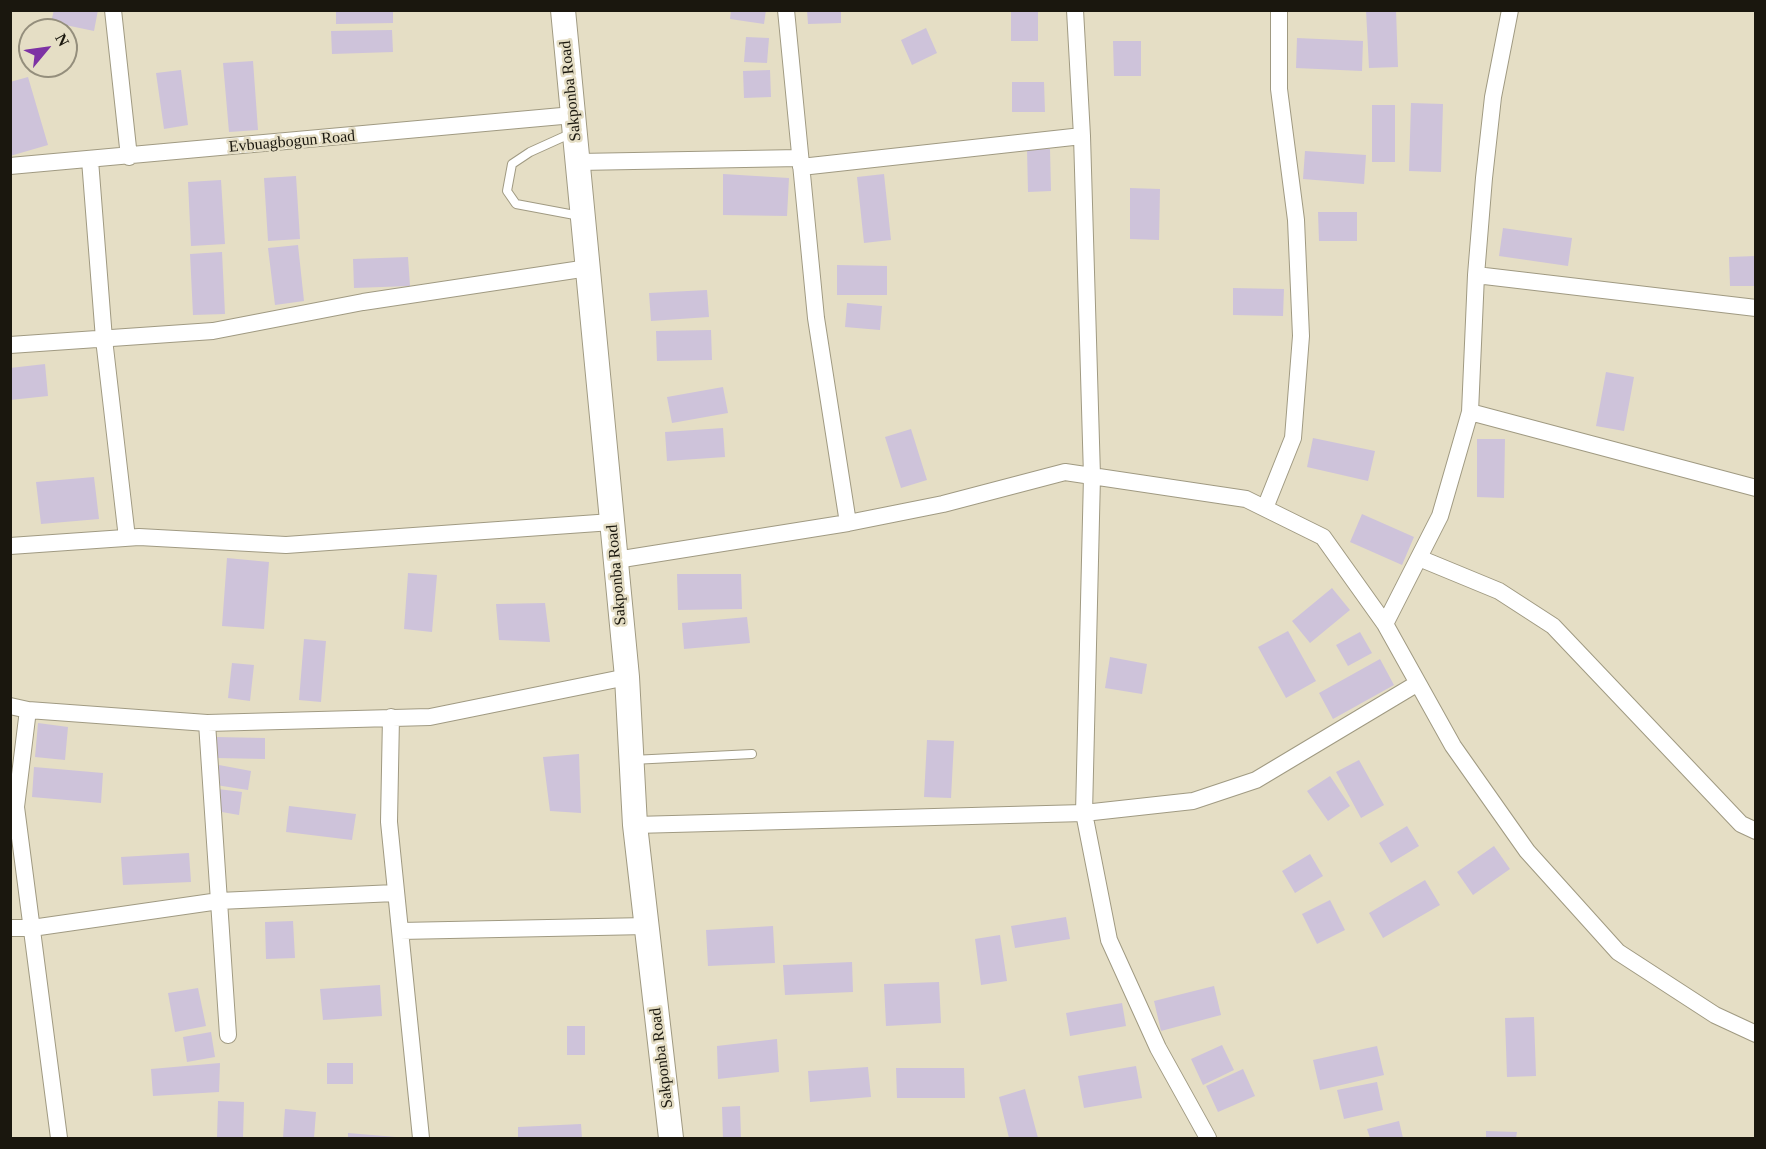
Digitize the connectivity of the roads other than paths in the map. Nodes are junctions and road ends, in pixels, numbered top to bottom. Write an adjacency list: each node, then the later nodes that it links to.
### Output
1 (113, 10): 9 (street)
2 (563, 10): 7 (main road, Sakponba Road)
3 (786, 10): 12 (street)
4 (1075, 10): 8 (street)
5 (1279, 10): 23 (street)
6 (1510, 10): 16 (street)
7 (574, 123): 9 (street, Evbuagbogun Road); 11 (main road, Sakponba Road); 14 (lane)
8 (1082, 136): 12 (street); 21 (street)
9 (129, 157): 10 (street, Evbuagbogun Road)
10 (90, 160): 13 (street, Evbuagbogun Road); 18 (street)
11 (578, 162): 12 (street); 14 (main road, Sakponba Road)
12 (801, 163): 25 (street)
13 (10, 166)
14 (583, 216): 15 (main road, Sakponba Road)
15 (588, 268): 18 (street); 24 (main road, Sakponba Road)
16 (1476, 275): 17 (street); 20 (street)
17 (1755, 308)
18 (104, 339): 19 (street); 26 (street)
19 (10, 345)
20 (1470, 412): 22 (street); 28 (street)
21 (1092, 476): 23 (street); 25 (street); 39 (street)
22 (1755, 488)
23 (1265, 508): 30 (street)
24 (612, 522): 26 (street); 29 (main road, Sakponba Road)
25 (848, 523): 29 (street)
26 (127, 538): 27 (street)
27 (10, 546)
28 (1419, 558): 30 (street); 41 (street)
29 (616, 560): 31 (main road, Sakponba Road)
30 (1385, 624): 32 (street)
31 (627, 677): 35 (street); 38 (main road, Sakponba Road)
32 (1418, 683): 39 (street); 48 (street)
33 (10, 706): 34 (street)
34 (28, 710): 36 (street); 46 (street)
35 (391, 717): 36 (street); 42 (street)
36 (207, 723): 43 (street)
37 (752, 754): 38 (lane)
38 (632, 760): 40 (main road, Sakponba Road)
39 (1084, 813): 40 (street); 53 (street)
40 (635, 825): 44 (main road, Sakponba Road)
41 (1755, 831)
42 (395, 892): 43 (street); 47 (street)
43 (219, 901): 46 (street); 49 (street)
44 (646, 926): 47 (street); 52 (main road, Sakponba Road)
45 (10, 928): 46 (street)
46 (32, 928): 50 (street)
47 (400, 931): 51 (street)
48 (1755, 1034)
49 (228, 1035)
50 (59, 1138)
51 (421, 1138)
52 (671, 1138)
53 (1208, 1138)

